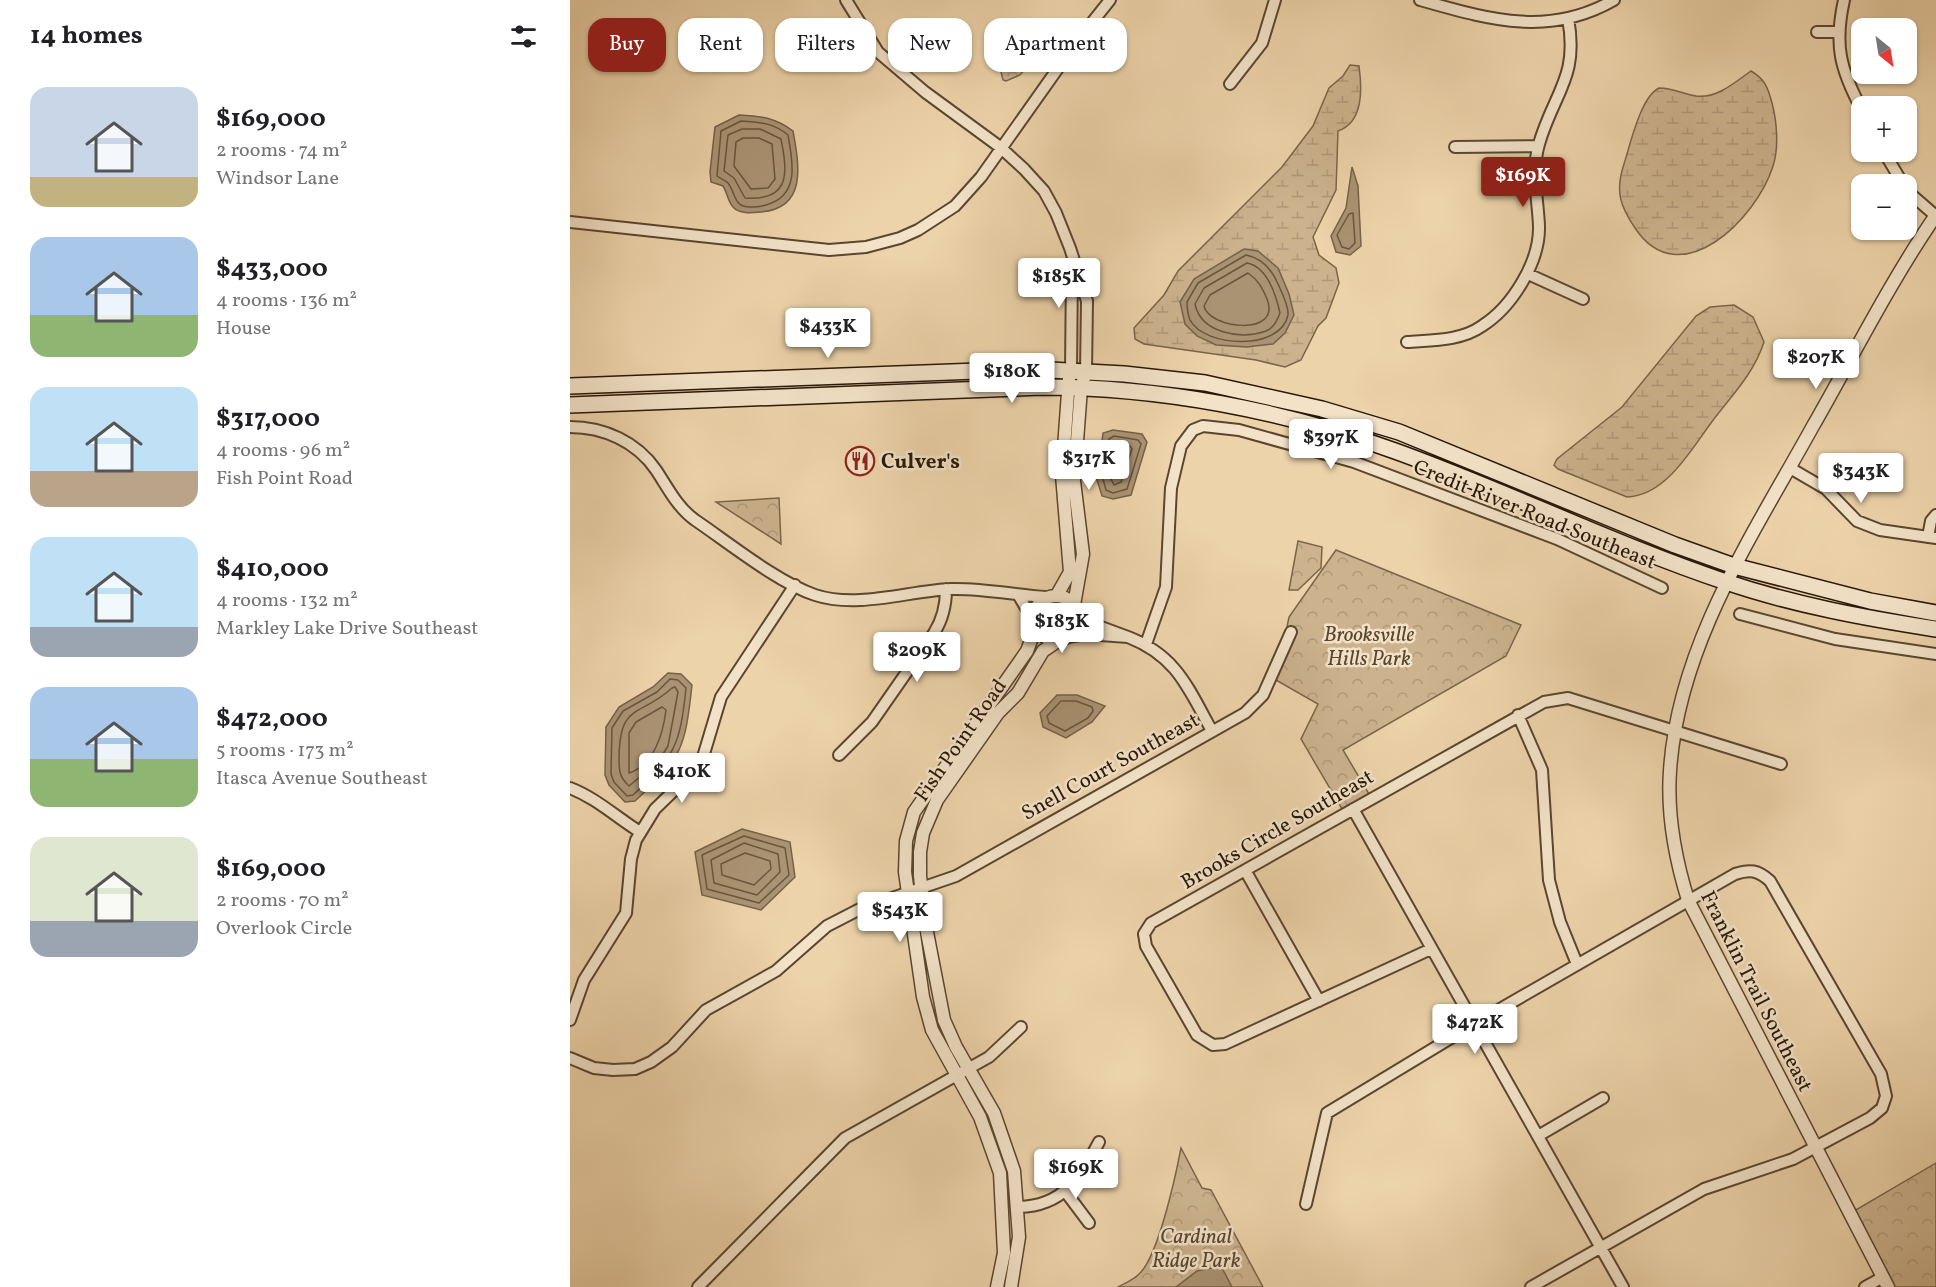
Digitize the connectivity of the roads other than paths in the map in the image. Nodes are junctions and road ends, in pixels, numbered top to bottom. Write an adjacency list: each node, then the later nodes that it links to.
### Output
1 (846, 0): 13 (street)
2 (1110, 0): 13 (street)
3 (1275, 0): 10 (street)
4 (1420, 0): 7 (street)
5 (1614, 0): 7 (street)
6 (1844, 0): 9 (street)
7 (1568, 18): 12 (street)
8 (1817, 32): 9 (street)
9 (1838, 32): 11 (street)
10 (1230, 84)
11 (1854, 96)
12 (1538, 146): 14 (street); 18 (street)
13 (1000, 147): 17 (street); 21 (street)
14 (1455, 147)
15 (1917, 199): 16 (street)
16 (1936, 215): 26 (street, Franklin Trail Southeast)
17 (570, 222)
18 (1528, 274): 19 (street); 20 (street)
19 (1583, 299)
20 (1407, 342)
21 (1079, 370): 22 (main road); 23 (street); 29 (main road)
22 (570, 386)
23 (1074, 387): 24 (main road); 30 (main road); 35 (street); 36 (street)
24 (570, 405)
25 (570, 427): 31 (street)
26 (1790, 468): 28 (street); 29 (street, Franklin Trail Southeast)
27 (1936, 514): 28 (street)
28 (1932, 538)
29 (1734, 566): 30 (street, Franklin Trail Southeast); 37 (main road)
30 (1728, 583): 40 (main road); 48 (street, Franklin Trail Southeast)
31 (795, 585): 33 (street); 53 (street)
32 (1662, 588): 44 (street, Credit River Road Southeast)
33 (946, 589): 34 (street); 49 (street)
34 (1018, 596): 35 (street); 39 (street)
35 (1052, 596): 36 (street); 39 (street)
36 (1076, 609): 42 (street); 43 (street)
37 (1936, 613)
38 (1740, 614): 45 (street)
39 (1035, 625): 43 (street); 56 (street, Fish Point Road)
40 (1936, 629)
41 (1291, 632): 47 (street, Snell Court Southeast)
42 (1128, 637): 43 (street); 44 (street)
43 (1063, 638): 55 (street, Fish Point Road)
44 (1146, 644): 47 (street)
45 (1936, 654)
46 (1518, 715): 48 (street, Brooks Circle Southeast); 52 (street, Brooks Circle Southeast); 59 (street)
47 (1212, 731): 55 (street, Snell Court Southeast)
48 (1675, 731): 50 (street, Brooks Circle Southeast); 57 (street, Franklin Trail Southeast)
49 (839, 755)
50 (1781, 764)
51 (570, 788): 53 (street)
52 (1353, 809): 54 (street, Brooks Circle Southeast); 58 (street)
53 (640, 832): 61 (street)
54 (1245, 870): 60 (street); 60 (street, Brooks Circle Southeast)
55 (921, 888): 56 (street, Snell Court Southeast); 65 (street, Fish Point Road)
56 (908, 893): 64 (street, Snell Court Southeast); 66 (street, Fish Point Road)
57 (1688, 900): 59 (street); 70 (street, Franklin Trail Southeast); 70 (street)
58 (1431, 950): 60 (street, Brooks Circle Southeast); 62 (street)
59 (1577, 964): 62 (street)
60 (1319, 1001)
61 (570, 1020)
62 (1474, 1024): 68 (street); 72 (street)
63 (1021, 1027): 65 (street)
64 (570, 1058)
65 (969, 1069): 66 (street); 73 (street, Fish Point Road)
66 (957, 1077): 77 (street); 78 (street, Fish Point Road)
67 (1603, 1098): 68 (street)
68 (1538, 1136): 75 (street)
69 (1099, 1142): 71 (street)
70 (1815, 1149): 75 (street); 76 (street, Franklin Trail Southeast)
71 (1065, 1191): 73 (street); 74 (street)
72 (1306, 1204)
73 (1019, 1207): 79 (street, Fish Point Road)
74 (1089, 1223)
75 (1601, 1248): 80 (street); 81 (street)
76 (1886, 1282): 82 (street)
77 (698, 1287)
78 (997, 1287)
79 (1011, 1287)
80 (1531, 1287)
81 (1623, 1287)
82 (1865, 1287)

